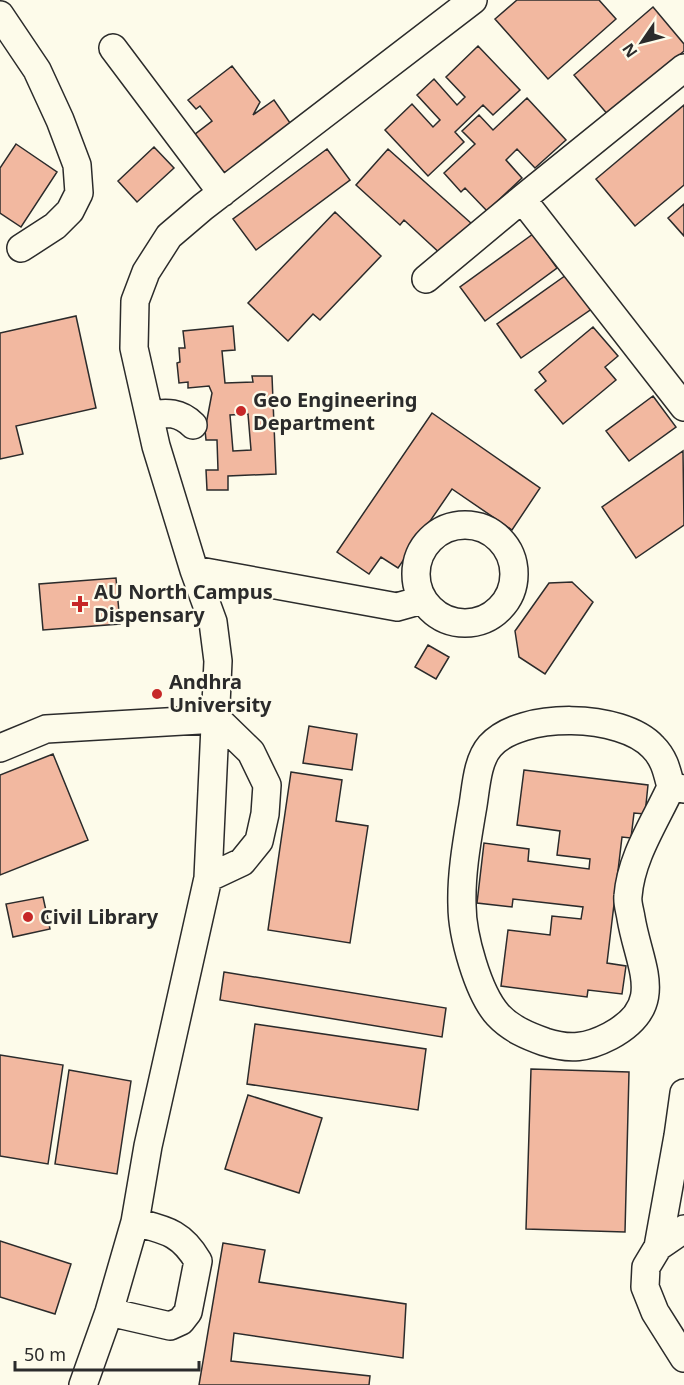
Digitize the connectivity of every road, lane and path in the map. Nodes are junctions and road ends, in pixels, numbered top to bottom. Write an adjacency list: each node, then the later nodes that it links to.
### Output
1 (473, 0): 5 (street)
2 (0, 15): 7 (street)
3 (113, 48): 5 (street)
4 (684, 68): 6 (street)
5 (222, 193): 10 (street)
6 (522, 200): 8 (street); 9 (street)
7 (21, 248)
8 (426, 279)
9 (679, 388)
10 (149, 415): 11 (street); 12 (street)
11 (193, 425)
12 (194, 570): 13 (street); 14 (street)
13 (423, 600)
14 (216, 719): 15 (street); 17 (street); 17 (street)
15 (0, 748)
16 (678, 788): 16 (street)
17 (208, 878): 19 (street)
18 (684, 1093): 21 (street)
19 (135, 1222): 22 (street); 22 (street)
20 (684, 1229): 21 (street)
21 (658, 1247): 23 (street)
22 (109, 1312): 24 (street)
23 (684, 1358)
24 (82, 1385)

